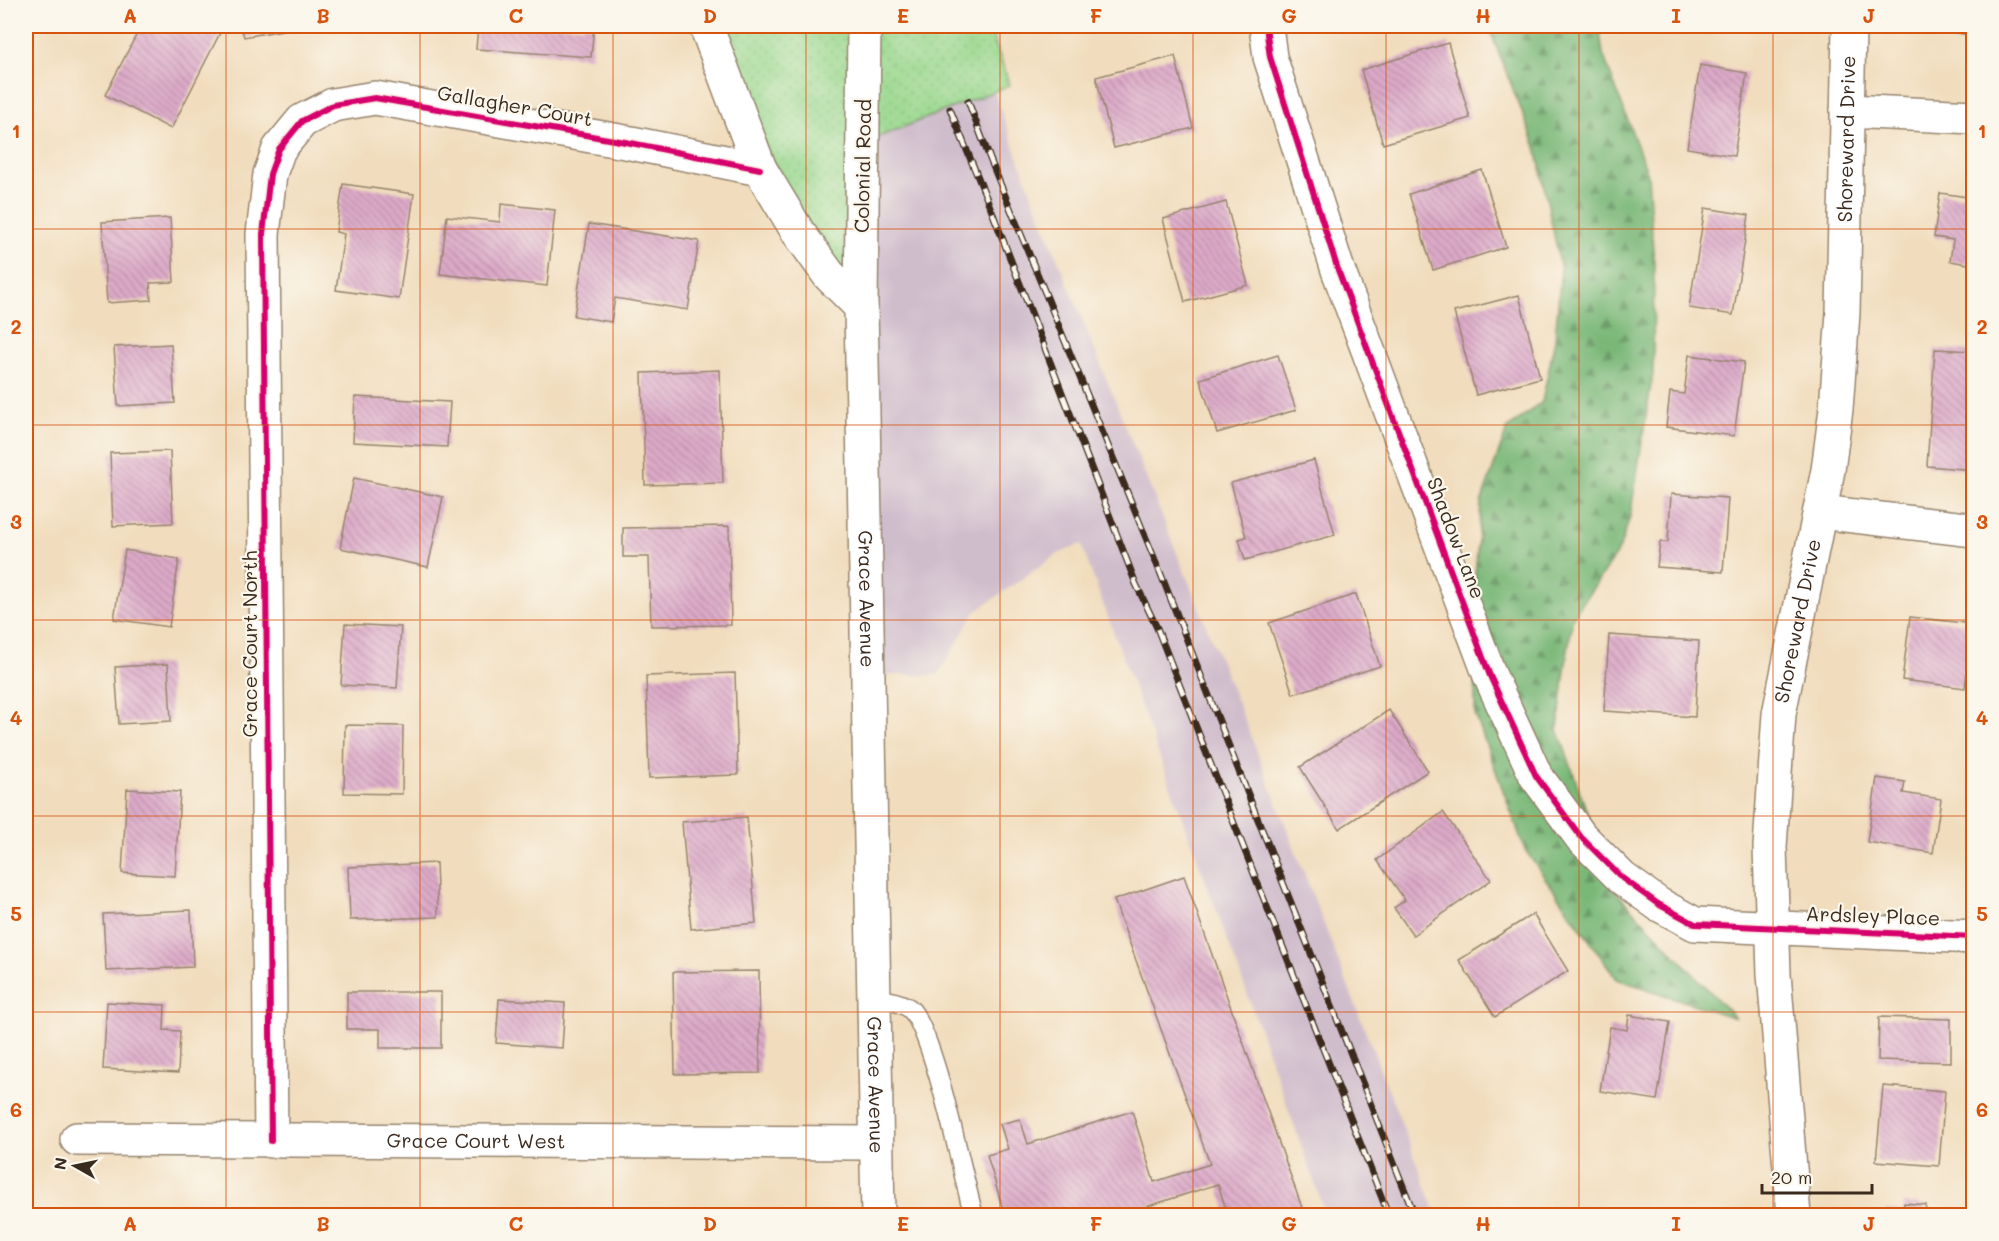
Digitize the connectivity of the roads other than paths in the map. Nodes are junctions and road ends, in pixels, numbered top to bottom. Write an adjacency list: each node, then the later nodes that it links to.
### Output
1 (706, 26): 8 (street)
2 (864, 26): 9 (street, Colonial Road)
3 (1266, 26): 12 (street, Shadow Lane)
4 (1849, 26): 5 (street, Shoreward Drive)
5 (1847, 111): 6 (street); 10 (street, Shoreward Drive)
6 (1974, 117)
7 (279, 149): 8 (street, Gallagher Court); 16 (street, Grace Court North)
8 (760, 169): 9 (street)
9 (861, 307): 14 (street, Grace Avenue)
10 (1820, 512): 11 (street); 12 (street, Shoreward Drive)
11 (1974, 530)
12 (1772, 929): 13 (street, Ardsley Place); 20 (street, Shoreward Drive)
13 (1974, 937)
14 (874, 997): 17 (street, Grace Avenue); 19 (lane)
15 (77, 1139): 16 (street, Grace Court West)
16 (271, 1141): 17 (street, Grace Court West)
17 (876, 1143): 18 (street, Grace Avenue)
18 (878, 1215)
19 (974, 1215)
20 (1794, 1215)

